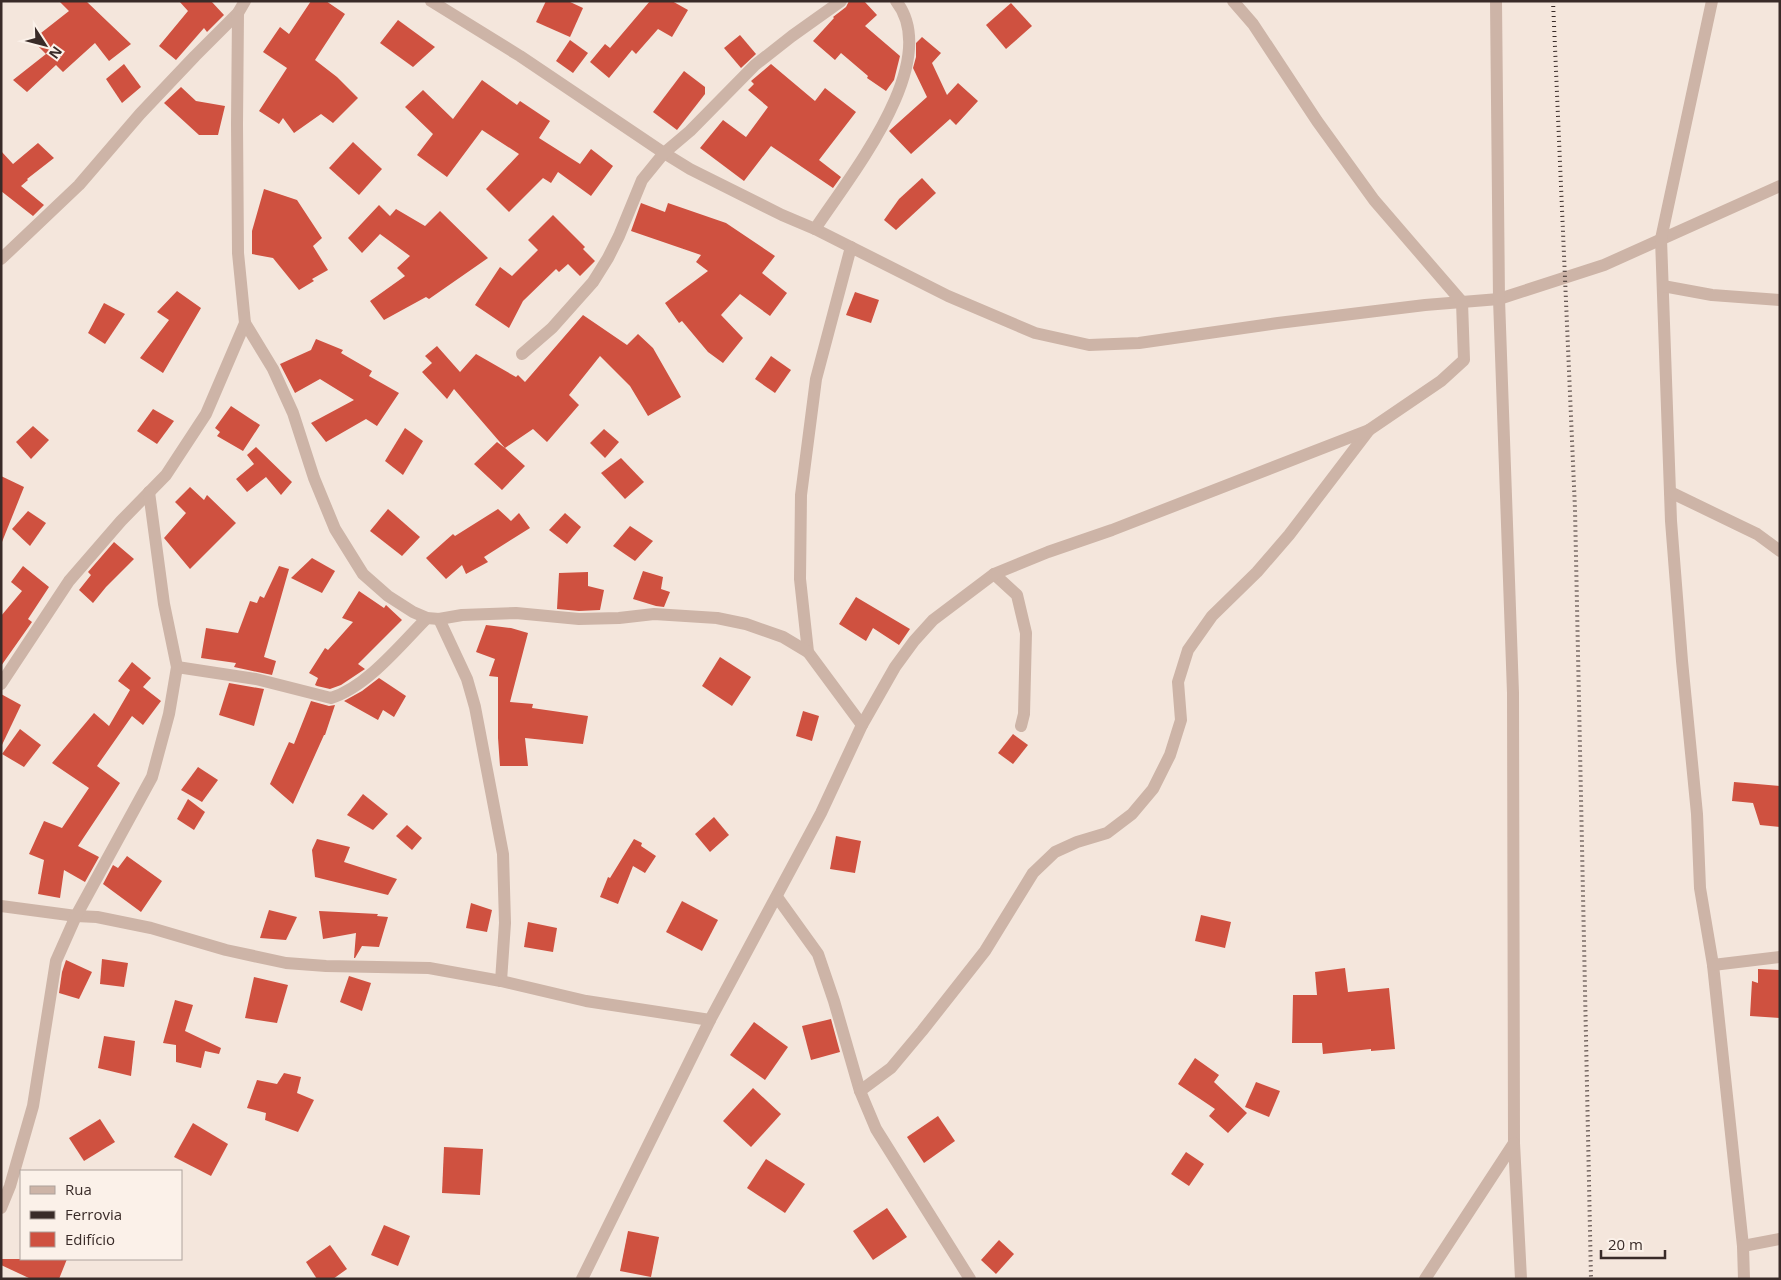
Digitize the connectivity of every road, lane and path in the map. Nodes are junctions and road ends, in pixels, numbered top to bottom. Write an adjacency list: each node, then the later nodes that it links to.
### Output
1 (245, 1): 8 (street)
2 (431, 1): 9 (street)
3 (841, 1): 9 (street)
4 (896, 1): 11 (street)
5 (1233, 1): 18 (street)
6 (1496, 1): 16 (street)
7 (1712, 1): 12 (street)
8 (238, 13): 14 (street); 19 (street)
9 (664, 153): 11 (street); 20 (street)
10 (1780, 186): 12 (street)
11 (815, 229): 13 (street)
12 (1661, 239): 15 (street); 16 (street)
13 (851, 247): 18 (street); 27 (street)
14 (1, 259)
15 (1663, 286): 17 (street); 23 (street)
16 (1499, 299): 18 (street); 40 (street)
17 (1780, 300)
18 (1462, 302): 21 (street)
19 (245, 323): 22 (street); 26 (street)
20 (522, 354)
21 (1369, 430): 25 (street); 39 (street)
22 (149, 492): 28 (street); 29 (street)
23 (1670, 492): 24 (street); 36 (street)
24 (1780, 551)
25 (994, 574): 30 (street); 31 (street)
26 (433, 619): 27 (street); 28 (street); 37 (street)
27 (808, 652): 30 (street)
28 (177, 667): 34 (street)
29 (1, 684)
30 (862, 725): 32 (street)
31 (1021, 726)
32 (777, 897): 38 (street); 39 (street)
33 (1, 906): 34 (street)
34 (76, 916): 37 (street); 41 (street)
35 (1780, 957): 36 (street)
36 (1713, 965): 43 (street)
37 (501, 981): 38 (street)
38 (710, 1020): 44 (street)
39 (860, 1091): 45 (street)
40 (1514, 1143): 46 (street); 47 (street)
41 (1, 1208)
42 (1780, 1239): 43 (street)
43 (1743, 1246): 48 (street)
44 (582, 1279)
45 (970, 1279)
46 (1425, 1279)
47 (1521, 1279)
48 (1744, 1279)

